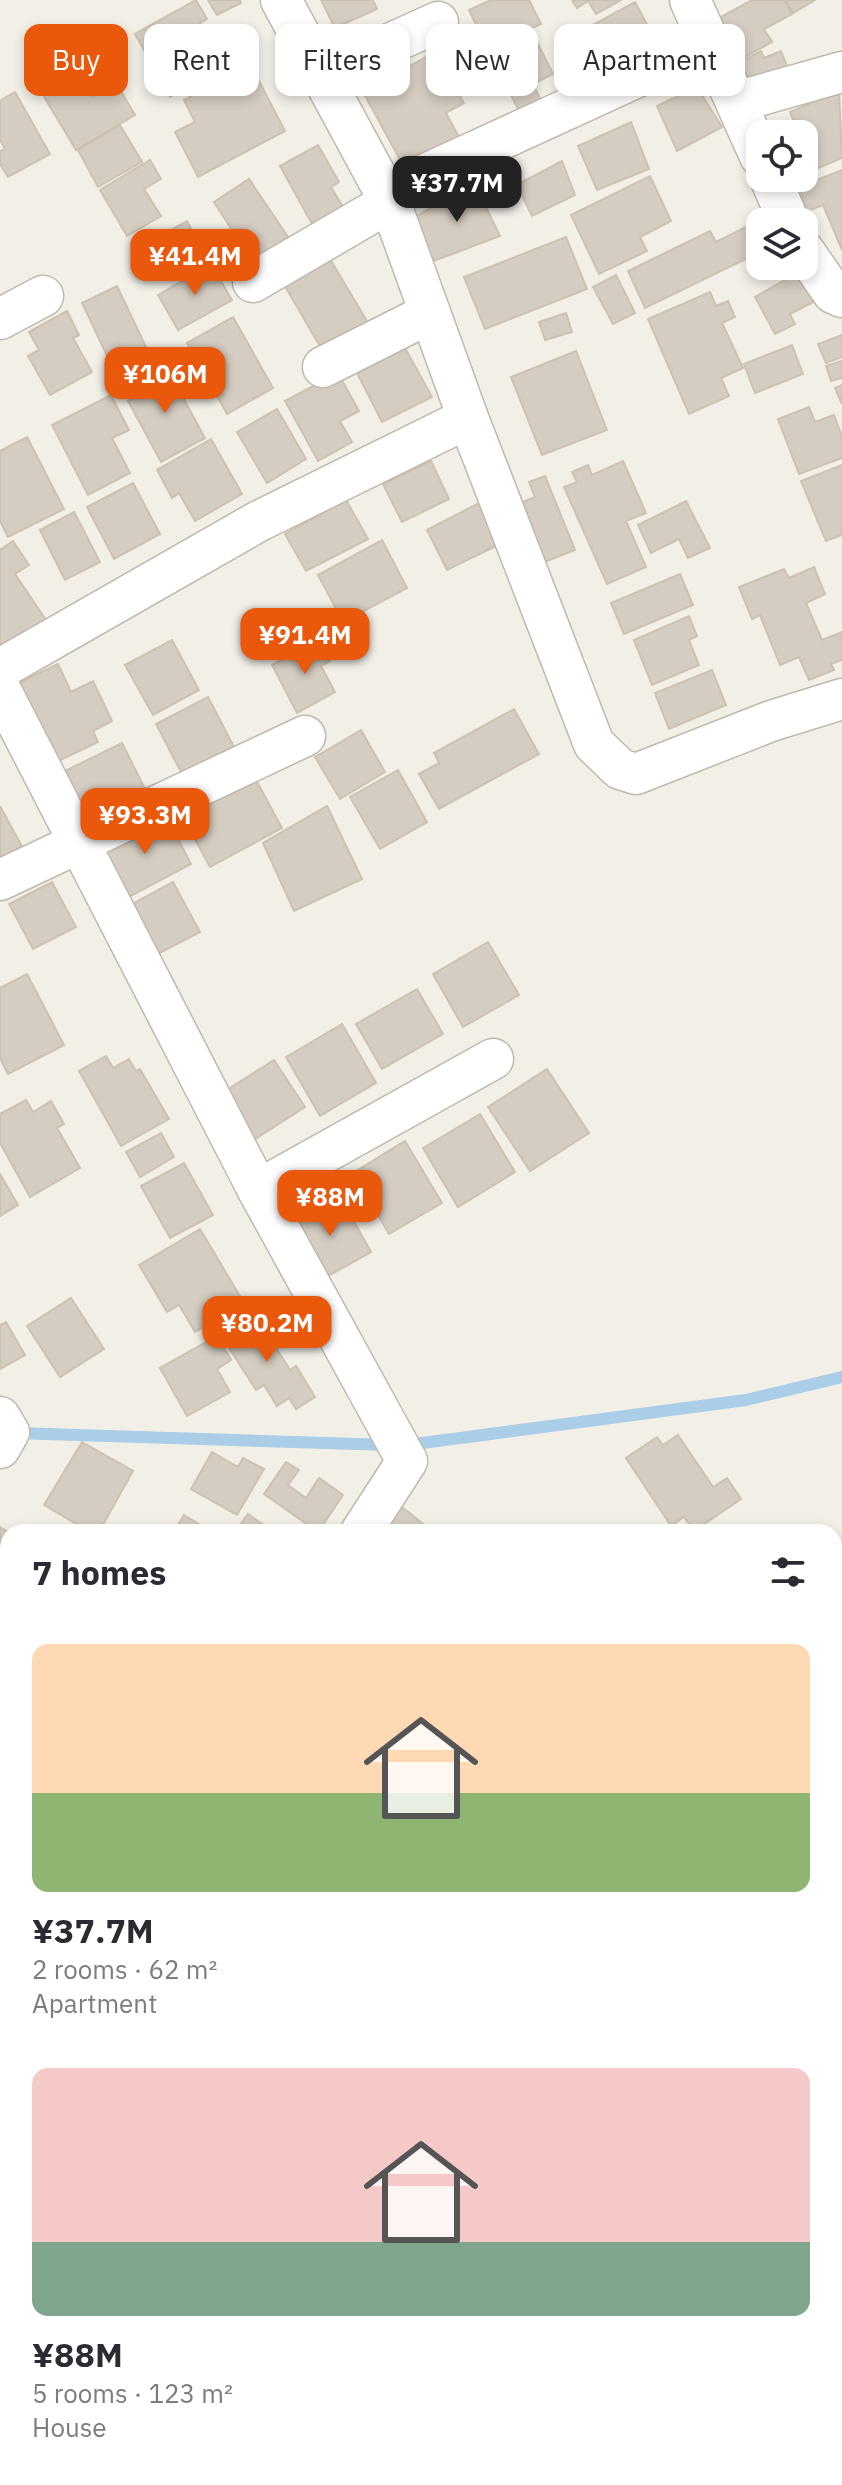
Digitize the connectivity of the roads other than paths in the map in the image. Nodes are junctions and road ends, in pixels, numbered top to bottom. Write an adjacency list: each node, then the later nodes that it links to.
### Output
1 (281, 0): 4 (street)
2 (690, 0): 5 (street)
3 (438, 22): 6 (street)
4 (294, 24)
5 (700, 24)
6 (410, 35)
7 (842, 72): 11 (street)
8 (332, 96): 13 (street)
9 (596, 96): 13 (street)
10 (733, 96): 11 (street)
11 (736, 102): 12 (street)
12 (746, 124)
13 (390, 202): 15 (street); 18 (street)
14 (818, 271): 17 (street)
15 (253, 282)
16 (43, 296): 19 (street)
17 (842, 297)
18 (430, 313): 20 (street); 21 (street)
19 (0, 319)
20 (323, 367)
21 (468, 418): 22 (street); 24 (street)
22 (0, 669)
23 (0, 689): 26 (street)
24 (842, 699)
25 (305, 736): 26 (street)
26 (77, 841): 27 (street); 29 (street)
27 (0, 880)
28 (493, 1059): 29 (street)
29 (258, 1190): 32 (street)
30 (0, 1417): 31 (street)
31 (0, 1448)
32 (366, 1524)

